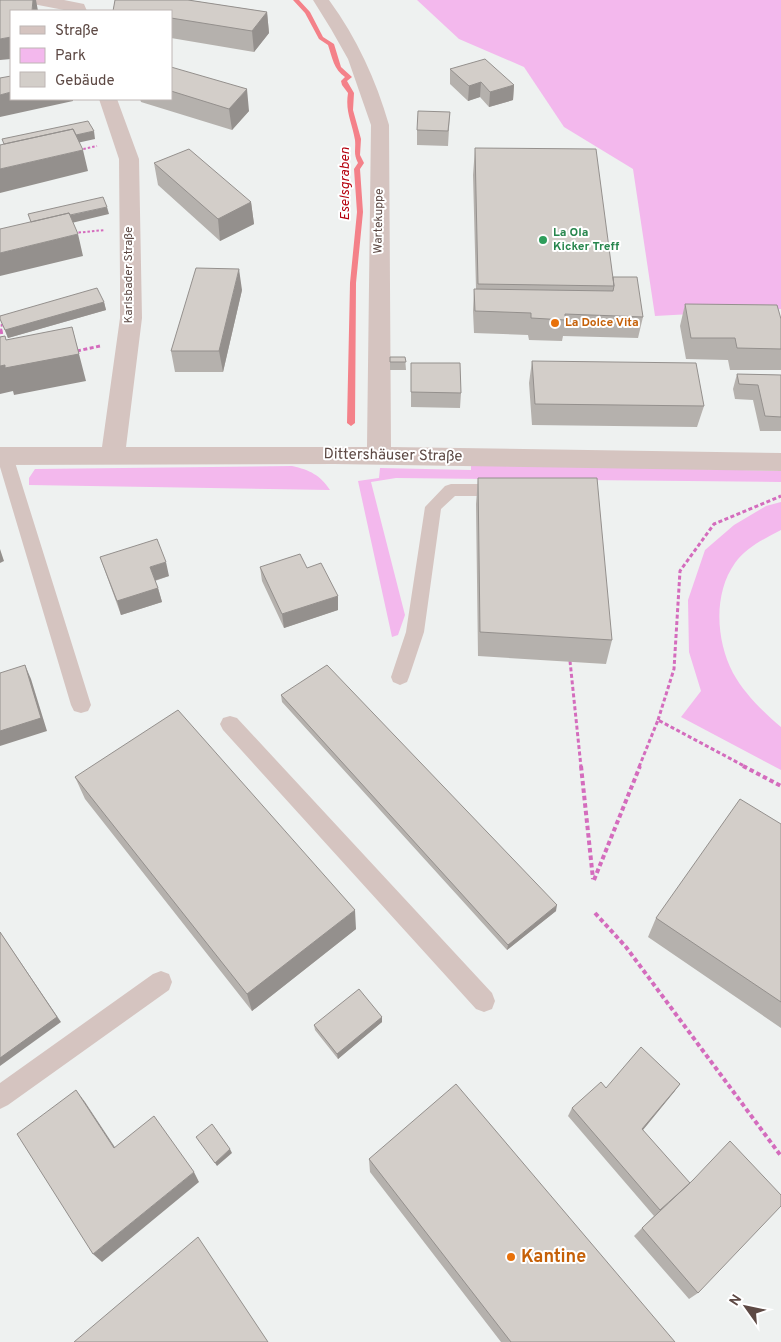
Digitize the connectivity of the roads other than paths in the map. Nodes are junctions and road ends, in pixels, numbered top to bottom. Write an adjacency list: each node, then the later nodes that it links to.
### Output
1 (39, 0): 3 (street)
2 (321, 0): 7 (street, Wartekuppe)
3 (78, 10)
4 (108, 100): 5 (street, Karlsbader Straße)
5 (113, 454): 6 (street, Dittershäuser Straße); 7 (street, Dittershäuser Straße)
6 (2, 456): 11 (lane, Dittershäuser Straße)
7 (379, 456): 8 (street, Dittershäuser Straße)
8 (781, 462)
9 (520, 490): 10 (lane)
10 (400, 677)
11 (81, 706)
12 (230, 724): 14 (lane)
13 (161, 982): 15 (lane)
14 (484, 1002)
15 (0, 1097)

